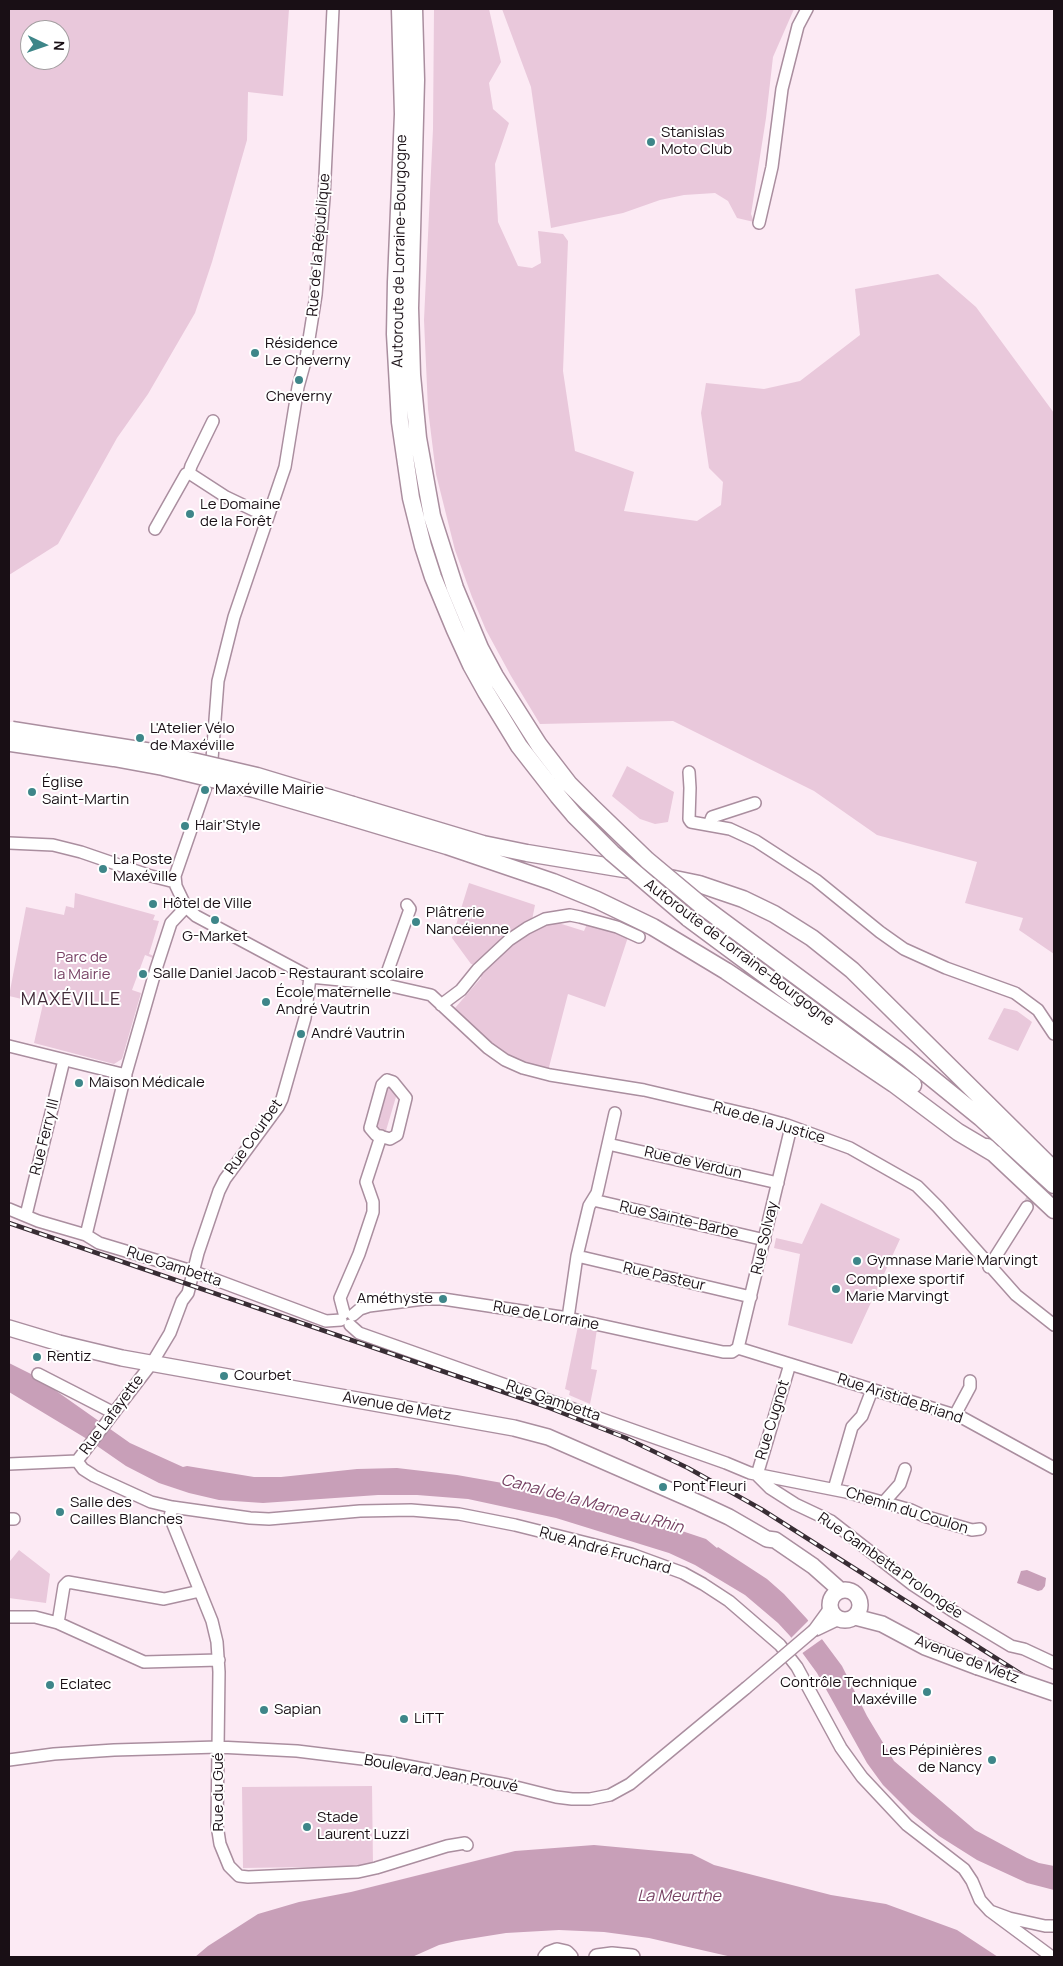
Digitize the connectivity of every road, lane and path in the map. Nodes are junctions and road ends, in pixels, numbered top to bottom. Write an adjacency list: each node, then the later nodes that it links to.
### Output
1 (333, 9): 8 (street, Rue de la République)
2 (400, 9): 31 (highway, Autoroute de Lorraine-Bourgogne, bridge)
3 (414, 9): 34 (highway, Autoroute de Lorraine-Bourgogne, bridge)
4 (807, 9): 5 (street)
5 (759, 223)
6 (213, 422): 7 (street)
7 (189, 474): 8 (street); 9 (street)
8 (268, 517): 16 (street, Rue de la République)
9 (155, 529)
10 (10, 736): 13 (highway, bridge)
11 (689, 772): 14 (street)
12 (755, 803): 14 (street)
13 (351, 811): 31 (highway); 32 (highway)
14 (709, 825): 23 (street)
15 (9, 843): 16 (street)
16 (175, 882): 18 (street)
17 (407, 905): 21 (street)
18 (186, 907): 20 (street); 26 (street)
19 (639, 937): 22 (street)
20 (310, 977): 21 (street, Rue de la Justice); 44 (street, Rue Courbet)
21 (383, 984): 22 (street, Rue de la Justice)
22 (441, 1004): 28 (street, Rue de la Justice)
23 (1054, 1034)
24 (9, 1046): 25 (street)
25 (64, 1060): 26 (street); 39 (street, Rue Ferry III)
26 (126, 1076): 40 (street)
27 (615, 1113): 30 (street)
28 (791, 1127): 33 (street, Rue Solvay); 43 (street, Rue de la Justice)
29 (381, 1136): 29 (street); 46 (street)
30 (608, 1144): 33 (street, Rue de Verdun); 35 (street)
31 (995, 1154): 38 (highway, Autoroute de Lorraine-Bourgogne)
32 (1054, 1170)
33 (778, 1183): 41 (street, Rue Solvay)
34 (1054, 1185)
35 (593, 1200): 41 (street, Rue Sainte-Barbe); 42 (street)
36 (1027, 1207): 43 (street)
37 (9, 1209): 39 (street, Rue Gambetta)
38 (1054, 1210)
39 (26, 1215): 40 (street, Rue Gambetta)
40 (86, 1235): 44 (street, Rue Gambetta)
41 (765, 1240): 45 (street, Rue Solvay)
42 (577, 1256): 45 (street, Rue Pasteur); 47 (street)
43 (989, 1267): 48 (street, Rue de la Justice)
44 (192, 1271): 46 (street, Rue Gambetta); 51 (street, Rue Courbet)
45 (751, 1297): 50 (street, Rue Solvay)
46 (347, 1318): 47 (street, Rue de Lorraine); 62 (street, Rue Gambetta)
47 (568, 1318): 50 (street, Rue de Lorraine)
48 (1054, 1325)
49 (9, 1328): 51 (main road, Avenue de Metz)
50 (738, 1348): 52 (street, Rue Aristide Briand)
51 (152, 1363): 57 (street, Rue Lafayette); 69 (main road, Avenue de Metz)
52 (790, 1364): 55 (street, Rue Aristide Briand); 62 (street, Rue Cugnot)
53 (38, 1374): 57 (street)
54 (970, 1381): 56 (street)
55 (872, 1390): 56 (street, Rue Aristide Briand); 63 (street)
56 (955, 1415): 60 (street, Rue Aristide Briand)
57 (111, 1417): 58 (street, Rue Lafayette)
58 (77, 1461): 59 (street, Rue Lafayette); 65 (street, Rue André Fruchard)
59 (9, 1464)
60 (1054, 1468)
61 (905, 1469): 64 (street)
62 (757, 1475): 63 (street, Chemin du Coulon); 75 (street, Rue Gambetta Prolongée)
63 (834, 1489): 64 (street, Chemin du Coulon)
64 (884, 1502): 66 (street, Chemin du Coulon)
65 (172, 1507): 67 (street, Rue du Gué); 80 (street, Rue André Fruchard)
66 (980, 1529)
67 (200, 1591): 72 (street); 74 (street, Rue du Gué)
68 (860, 1603): 69 (main road, Avenue de Metz); 71 (main road); 73 (main road, Avenue de Metz)
69 (835, 1604): 71 (main road); 77 (street, Boulevard Jean Prouvé, bridge)
70 (9, 1617): 72 (street)
71 (855, 1617): 73 (main road, Avenue de Metz)
72 (58, 1623): 74 (street)
73 (882, 1624): 76 (main road, Avenue de Metz, bridge)
74 (219, 1660): 77 (street, Rue du Gué)
75 (1054, 1663)
76 (1054, 1693)
77 (218, 1747): 78 (street, Boulevard Jean Prouvé); 79 (street, Rue du Gué)
78 (9, 1760)
79 (467, 1845)
80 (990, 1911): 81 (street); 82 (street, Rue André Fruchard)
81 (1050, 1926): 82 (street)
82 (1040, 1948): 87 (street, Rue André Fruchard)
83 (546, 1957): 84 (main road)
84 (570, 1957)
85 (598, 1957): 86 (main road)
86 (632, 1957)
87 (1052, 1957)

